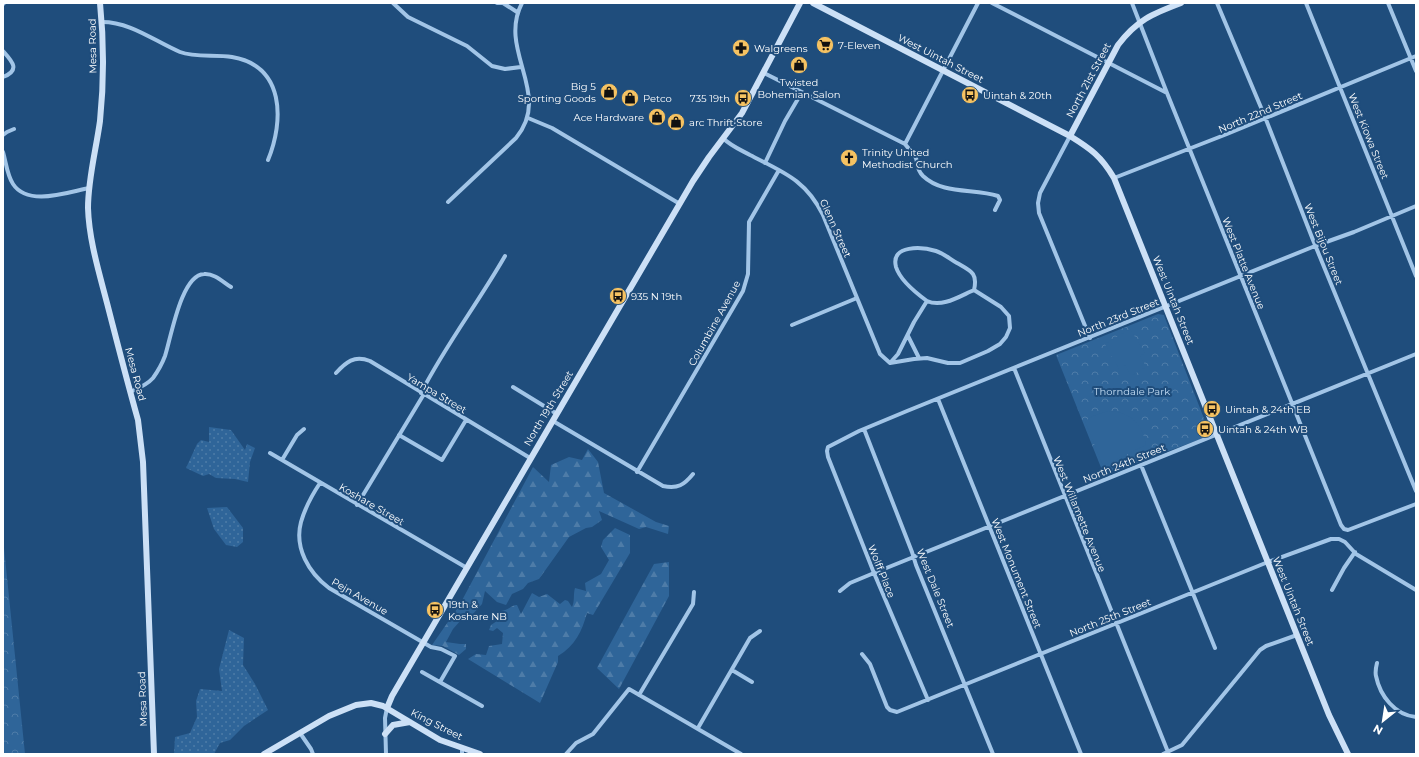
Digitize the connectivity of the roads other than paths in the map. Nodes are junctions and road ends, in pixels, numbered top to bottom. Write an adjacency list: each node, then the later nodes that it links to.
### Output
1 (100, 3): 16 (main road, Mesa Road)
2 (392, 3): 22 (street)
3 (497, 3): 4 (street)
4 (503, 3): 15 (street)
5 (522, 3): 15 (street)
6 (800, 3): 25 (main road, North 19th Street)
7 (813, 3): 23 (main road, West Uintah Street)
8 (978, 3): 23 (street)
9 (992, 3): 21 (street)
10 (1132, 3): 17 (street, West Platte Avenue)
11 (1181, 3): 17 (main road, North 21st Street)
12 (1217, 3): 30 (street, West Bijou Street)
13 (1306, 3): 27 (street, West Kiowa Street)
14 (1388, 3): 20 (street)
15 (517, 12): 22 (street)
16 (102, 22): 39 (street); 43 (main road, Mesa Road)
17 (1140, 22): 21 (main road, North 21st Street); 29 (street, West Platte Avenue)
18 (3, 51): 26 (street)
19 (1416, 56): 20 (street, North 22nd Street)
20 (1411, 58): 24 (street); 27 (street, North 22nd Street)
21 (1108, 63): 29 (street); 34 (main road, North 21st Street)
22 (521, 68): 31 (street)
23 (943, 70): 34 (main road, West Uintah Street); 36 (street)
24 (1416, 71)
25 (764, 73): 28 (street); 35 (main road, North 19th Street)
26 (3, 77)
27 (1340, 87): 30 (street, North 22nd Street); 48 (street, West Kiowa Street)
28 (802, 92): 36 (street); 40 (street)
29 (1167, 94): 37 (street, West Platte Avenue)
30 (1265, 117): 37 (street, North 22nd Street); 49 (street, West Bijou Street)
31 (528, 118): 44 (street); 45 (street)
32 (14, 129): 33 (street)
33 (3, 135)
34 (1070, 136): 42 (main road, West Uintah Street); 60 (street, North 21st Street)
35 (724, 139): 40 (street, Glenn Street); 45 (main road, North 19th Street)
36 (905, 144): 47 (street)
37 (1190, 149): 42 (street, North 22nd Street); 52 (street, West Platte Avenue)
38 (3, 152): 43 (street)
39 (268, 160)
40 (765, 163): 41 (street, Glenn Street)
41 (779, 170): 55 (street, Glenn Street); 84 (street, Columbine Avenue)
42 (1114, 178): 57 (main road, West Uintah Street)
43 (89, 188): 68 (main road, Mesa Road)
44 (448, 202)
45 (680, 204): 72 (main road, North 19th Street)
46 (1416, 206): 48 (street, North 23rd Street)
47 (995, 210)
48 (1392, 216): 49 (street, North 23rd Street); 51 (street, West Kiowa Street)
49 (1315, 246): 52 (street, North 23rd Street); 66 (street, West Bijou Street)
50 (505, 256): 69 (street)
51 (1416, 276)
52 (1241, 277): 57 (street, North 23rd Street); 71 (street, West Platte Avenue)
53 (231, 287): 68 (street)
54 (974, 290): 56 (street); 56 (street); 62 (street)
55 (857, 298): 58 (street); 63 (street, Glenn Street)
56 (927, 300): 59 (street)
57 (1166, 306): 60 (street, North 23rd Street); 78 (main road, West Uintah Street)
58 (792, 325)
59 (908, 336): 62 (street); 63 (street)
60 (1090, 338): 64 (street, North 23rd Street)
61 (1416, 354): 66 (street, North 24th Street)
62 (919, 358): 63 (street)
63 (890, 363)
64 (1014, 368): 70 (street, North 23rd Street); 88 (street, West Willamette Avenue)
65 (336, 373): 69 (street, Yampa Street)
66 (1368, 373): 71 (street, North 24th Street); 87 (street, West Bijou Street)
67 (513, 387): 72 (street)
68 (130, 392): 126 (main road, Mesa Road)
69 (423, 394): 73 (street, Yampa Street); 77 (street)
70 (938, 399): 75 (street, North 23rd Street); 91 (street, West Monument Street)
71 (1292, 403): 78 (street, North 24th Street); 89 (street, West Platte Avenue)
72 (557, 414): 74 (main road, North 19th Street)
73 (466, 420): 77 (street); 81 (street, Yampa Street)
74 (553, 421): 81 (main road, North 19th Street); 84 (street)
75 (864, 428): 79 (street, North 23rd Street); 93 (street, West Dale Street)
76 (304, 430): 82 (street)
77 (399, 435): 90 (street)
78 (1217, 435): 83 (street, North 24th Street); 94 (main road, West Uintah Street)
79 (828, 448): 96 (street, Wolff Place)
80 (270, 454): 82 (street, Koshare Street)
81 (530, 458): 95 (main road, North 19th Street)
82 (282, 460): 86 (street, Koshare Street)
83 (1141, 465): 88 (street, North 24th Street); 101 (street)
84 (637, 472): 85 (street)
85 (693, 474)
86 (320, 482): 90 (street, Koshare Street); 105 (street, Pejn Avenue)
87 (1416, 491)
88 (1064, 496): 91 (street, North 24th Street); 102 (street, West Willamette Avenue)
89 (1416, 504)
90 (358, 505): 95 (street, Koshare Street)
91 (989, 527): 93 (street, North 24th Street); 108 (street, West Monument Street)
92 (1355, 552): 94 (street, North 25th Street); 97 (street); 98 (street)
93 (914, 558): 96 (street, North 24th Street); 114 (street, West Dale Street)
94 (1268, 562): 101 (street, North 25th Street); 104 (main road, West Uintah Street)
95 (467, 568): 105 (main road, North 19th Street)
96 (874, 573): 99 (street, North 24th Street); 116 (street, Wolff Place)
97 (1332, 590)
98 (1416, 590)
99 (840, 591)
100 (694, 592): 115 (street)
101 (1193, 592): 102 (street, North 25th Street); 106 (street)
102 (1116, 623): 108 (street, North 25th Street); 125 (street, West Willamette Avenue)
103 (760, 630): 110 (street)
104 (1297, 635): 125 (street); 136 (main road, West Uintah Street)
105 (424, 643): 112 (street, Pejn Avenue); 118 (main road, North 19th Street)
106 (1215, 648)
107 (862, 654): 116 (street, North 25th Street)
108 (1041, 654): 114 (street, North 25th Street); 134 (street, West Monument Street)
109 (1377, 663): 119 (street)
110 (732, 670): 113 (street); 121 (street)
111 (422, 672): 112 (street)
112 (440, 682): 117 (street)
113 (752, 682)
114 (966, 684): 116 (street, North 25th Street); 133 (street, West Dale Street)
115 (639, 695): 121 (street); 131 (street)
116 (928, 700)
117 (482, 706)
118 (387, 708): 120 (main road, King Street); 122 (main road); 123 (street)
119 (1416, 717)
120 (410, 722): 123 (main road); 124 (main road, King Street)
121 (698, 728): 132 (street)
122 (300, 733): 127 (main road); 128 (street)
123 (385, 734): 129 (street)
124 (462, 751): 130 (main road, King Street)
125 (1168, 752): 135 (street)
126 (154, 754)
127 (264, 754)
128 (313, 754)
129 (386, 754)
130 (480, 754)
131 (566, 754)
132 (741, 754)
133 (994, 754)
134 (1081, 754)
135 (1163, 754)
136 (1348, 754)

